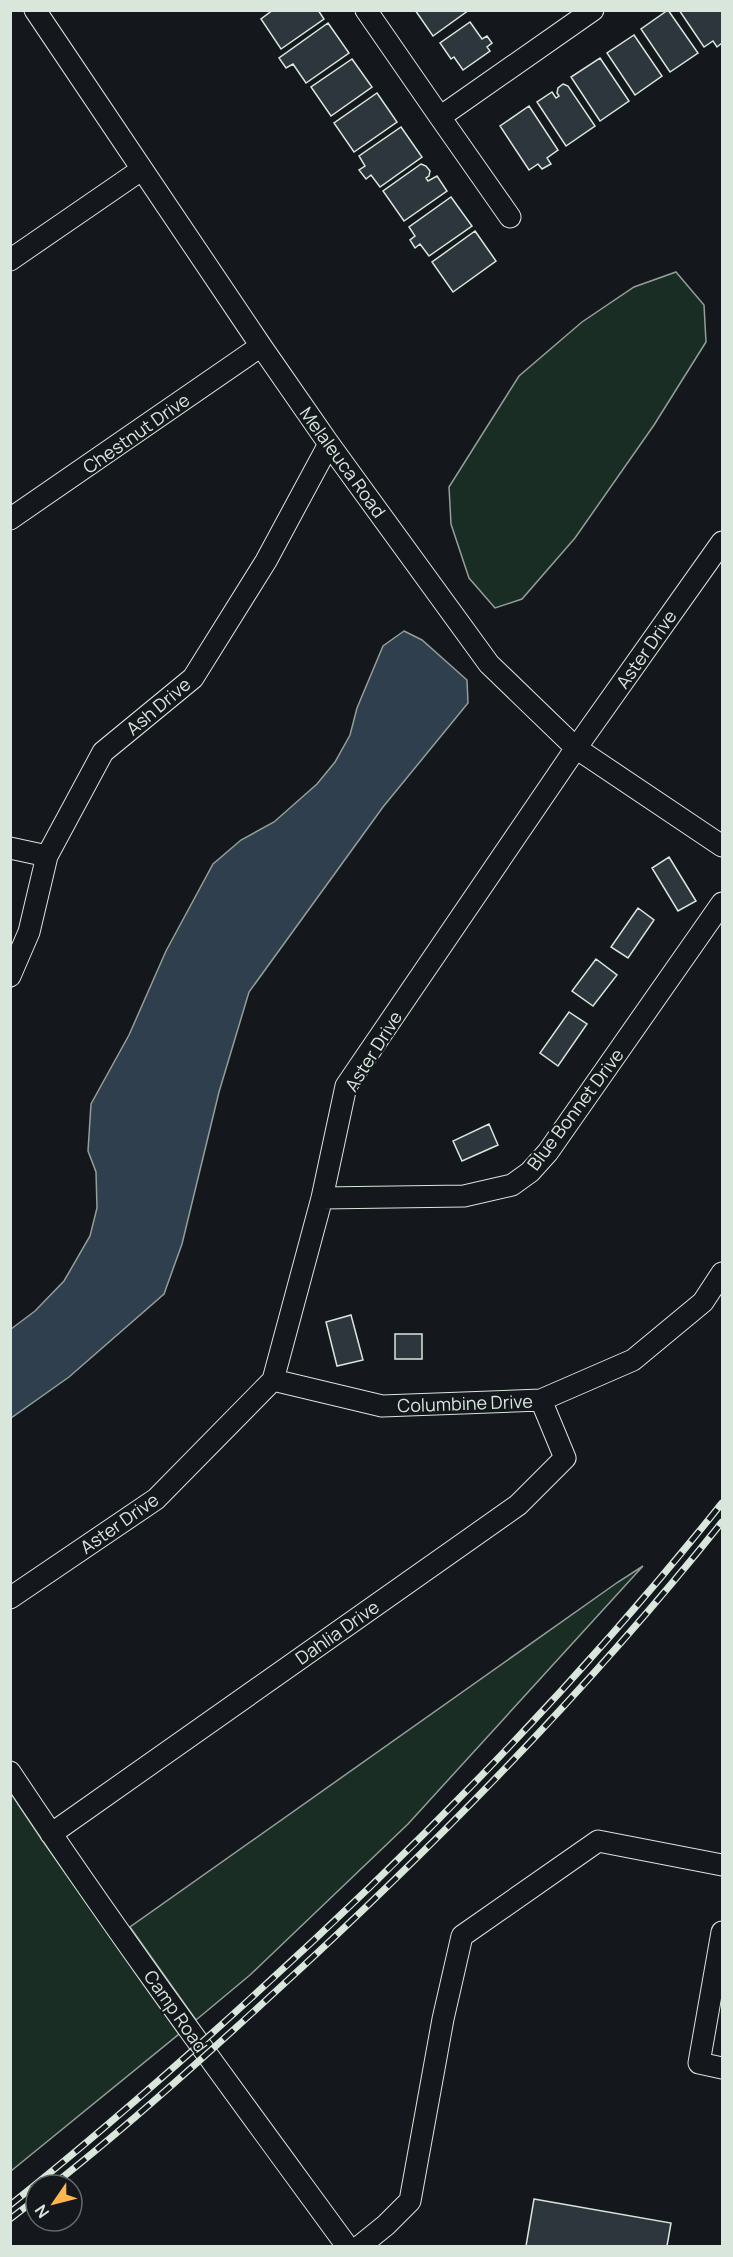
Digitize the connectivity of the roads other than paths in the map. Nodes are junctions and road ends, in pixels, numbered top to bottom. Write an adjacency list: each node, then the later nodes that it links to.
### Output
1 (35, 10): 5 (street, Melaleuca Road)
2 (366, 10): 4 (street)
3 (593, 10): 4 (street)
4 (440, 117): 6 (street)
5 (141, 170): 7 (street); 8 (street, Melaleuca Road)
6 (510, 217)
7 (10, 260)
8 (261, 346): 9 (street, Melaleuca Road); 10 (street, Chestnut Drive)
9 (329, 444): 12 (street, Melaleuca Road); 15 (street, Ash Drive)
10 (10, 519)
11 (723, 542): 12 (street, Aster Drive)
12 (576, 748): 13 (street, Melaleuca Road); 18 (street, Aster Drive)
13 (723, 846)
14 (10, 848): 15 (street)
15 (47, 856): 17 (street, Ash Drive)
16 (723, 903): 18 (street, Blue Bonnet Drive)
17 (10, 976)
18 (322, 1197): 20 (street, Aster Drive)
19 (723, 1273): 21 (street, Columbine Drive)
20 (273, 1380): 21 (street, Columbine Drive); 22 (street, Aster Drive)
21 (541, 1400): 24 (street, Dahlia Drive)
22 (10, 1598)
23 (10, 1772): 24 (street, Camp Road)
24 (51, 1834): 28 (street, Camp Road)
25 (723, 1865): 29 (street)
26 (723, 1932): 27 (street)
27 (723, 2068)
28 (347, 2247)
29 (360, 2247)

